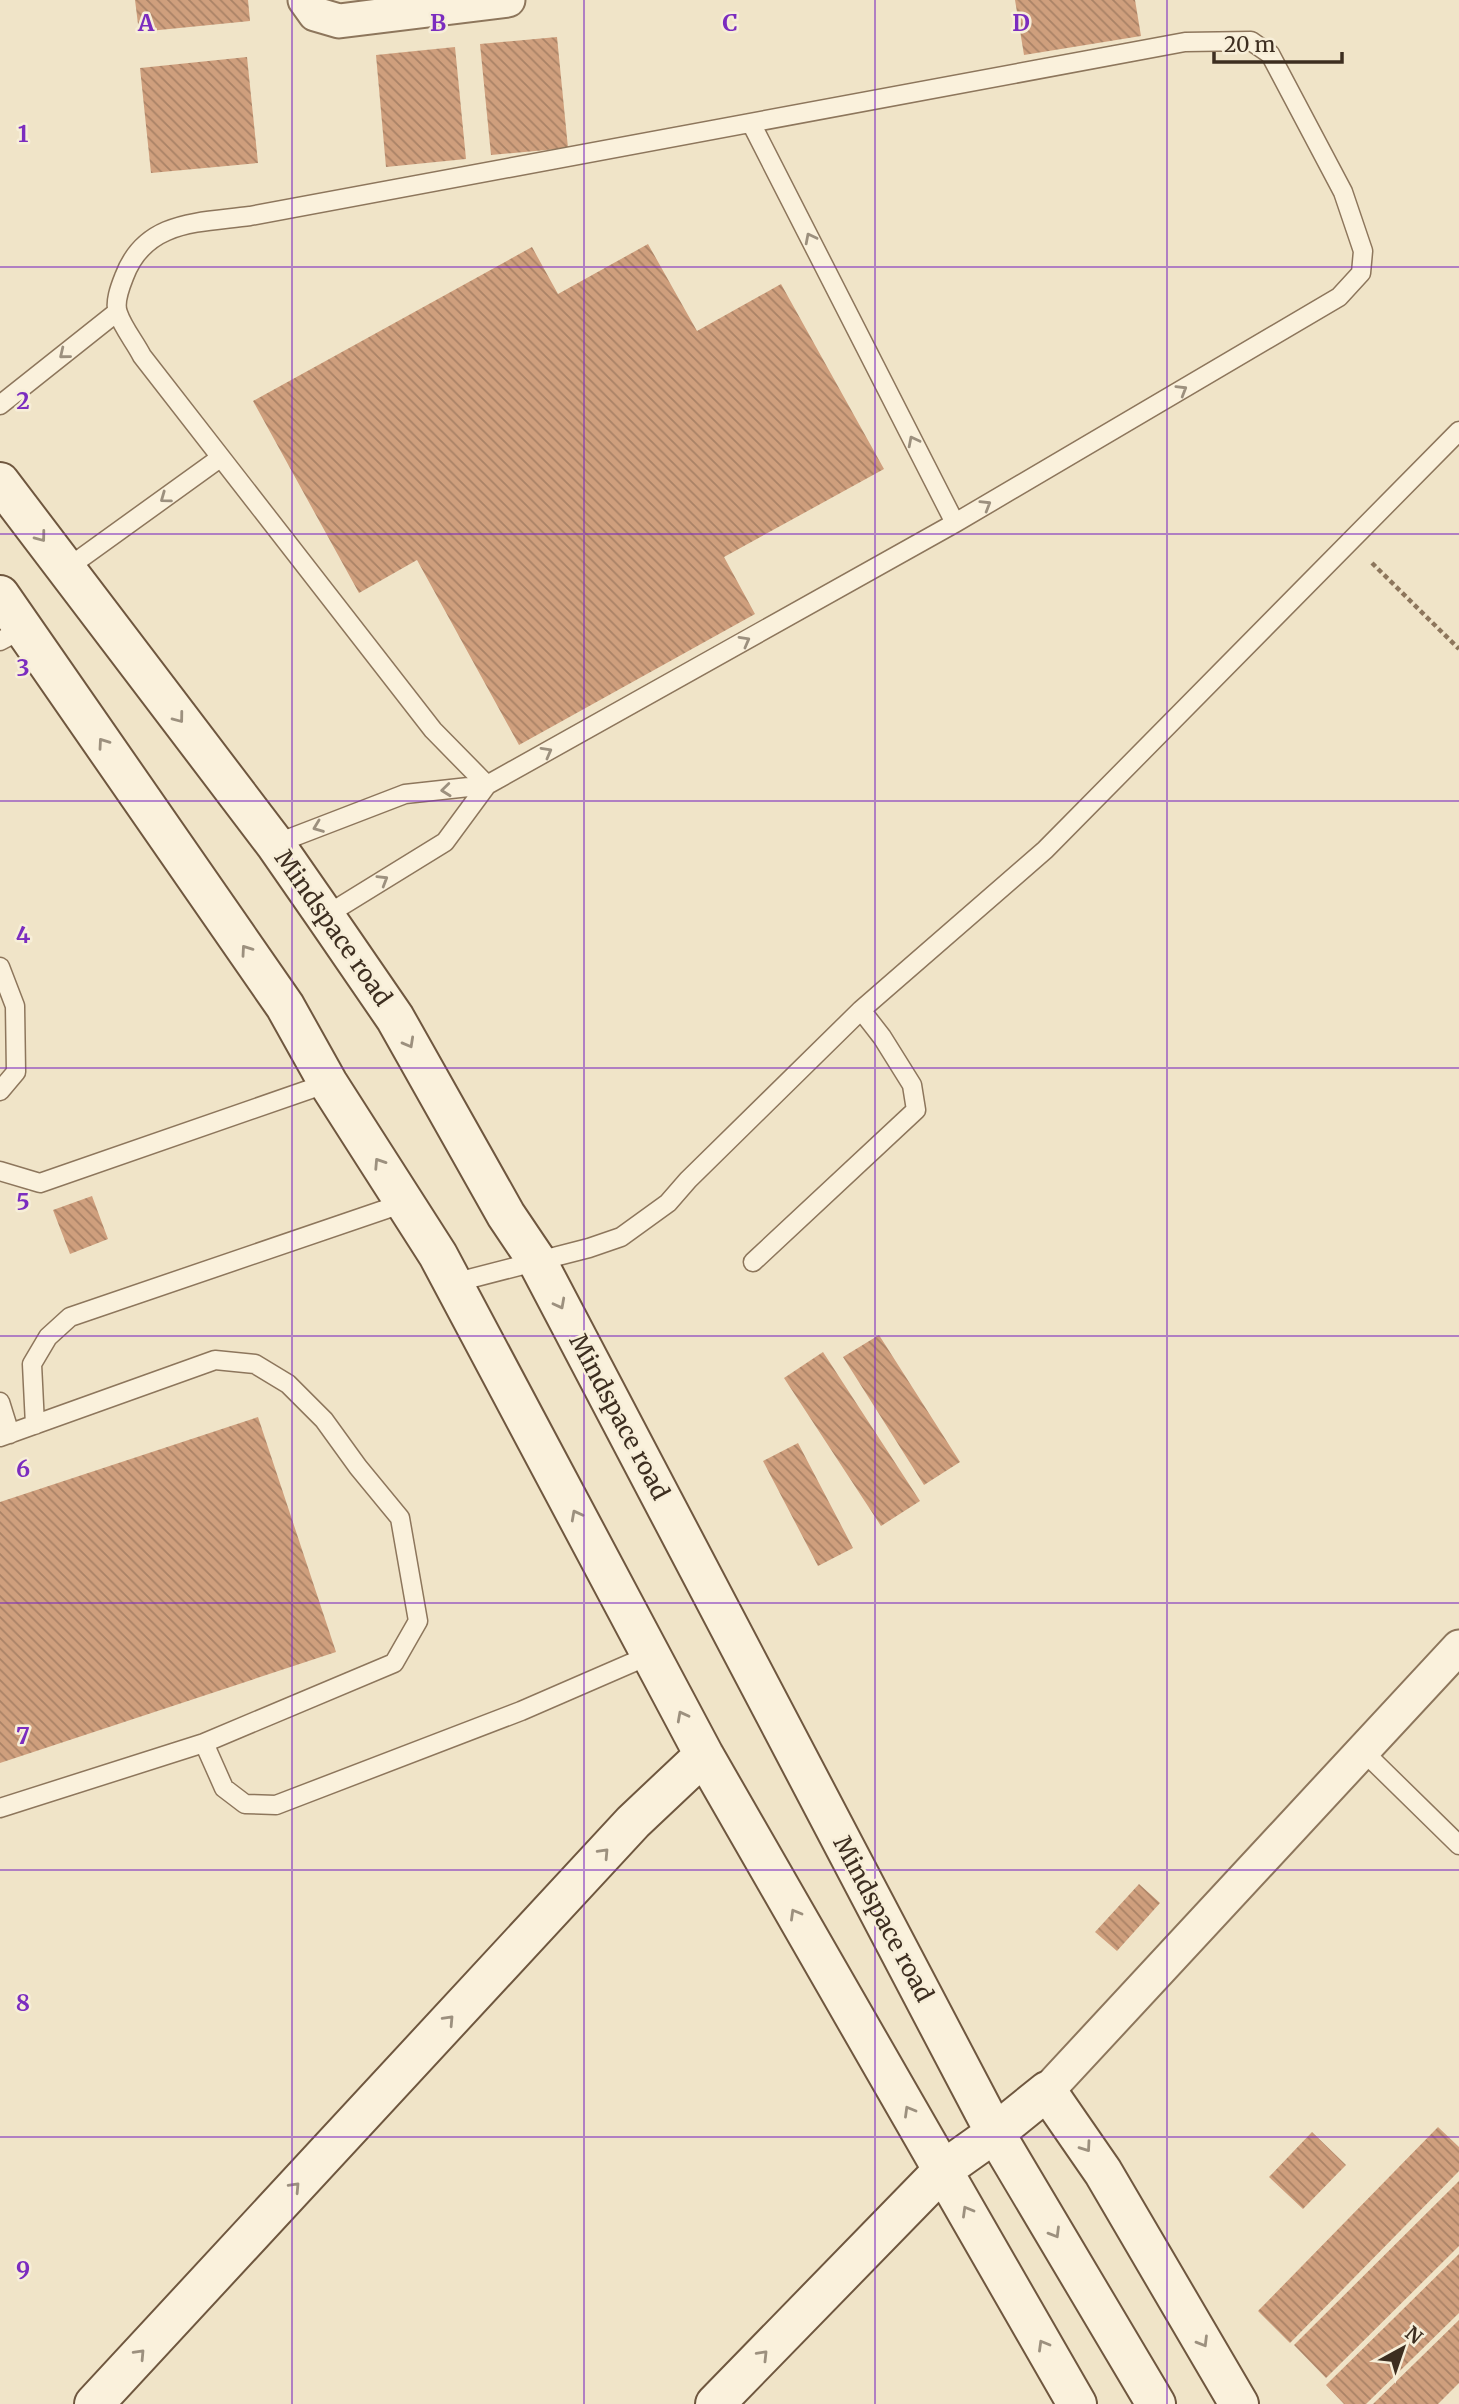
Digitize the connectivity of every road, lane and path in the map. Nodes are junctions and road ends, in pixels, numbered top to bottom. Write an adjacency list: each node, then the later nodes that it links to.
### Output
1 (305, 0): 2 (street)
2 (508, 0)
3 (751, 123): 4 (lane); 9 (lane, one-way to 3); 9 (lane, one-way to 3)
4 (117, 312): 5 (lane, one-way to 5); 7 (lane)
5 (0, 405)
6 (1459, 431): 10 (lane)
7 (220, 458): 11 (lane, one-way to 11); 15 (lane)
8 (0, 482): 11 (main road, Mindspace road, one-way to 11)
9 (955, 523): 15 (lane, one-way to 9)
10 (1349, 540): 14 (path); 19 (lane)
11 (66, 569): 16 (main road, Mindspace road, one-way to 16)
12 (0, 595): 13 (main road)
13 (12, 635): 20 (main road, one-way to 13)
14 (1459, 649)
15 (487, 786): 16 (lane, one-way to 16); 17 (lane, one-way to 15)
16 (275, 844): 17 (main road, Mindspace road)
17 (325, 916): 24 (main road, Mindspace road, one-way to 24)
18 (0, 967): 21 (lane)
19 (861, 1010): 24 (lane); 25 (lane)
20 (328, 1083): 22 (lane); 23 (main road, one-way to 20)
21 (0, 1091)
22 (0, 1171)
23 (404, 1203): 26 (main road); 28 (lane)
24 (537, 1261): 26 (lane); 38 (main road, Mindspace road, one-way to 38)
25 (753, 1262)
26 (453, 1283): 31 (main road, one-way to 26)
27 (0, 1402): 29 (lane)
28 (35, 1425): 29 (lane); 32 (lane)
29 (5, 1436)
30 (1459, 1647): 33 (street)
31 (650, 1656): 32 (lane); 34 (main road, one-way to 31)
32 (204, 1743): 35 (lane)
33 (1364, 1752): 36 (lane); 37 (street)
34 (704, 1755): 39 (main road, one-way to 34); 40 (main road, one-way to 34)
35 (0, 1808)
36 (1459, 1845)
37 (1047, 2091): 38 (main road); 44 (main road, one-way to 44)
38 (995, 2133): 39 (main road); 43 (main road, Mindspace road, one-way to 43)
39 (943, 2170): 41 (main road, one-way to 39); 42 (main road, one-way to 39)
40 (94, 2404)
41 (715, 2404)
42 (1077, 2404)
43 (1156, 2404)
44 (1240, 2404)

